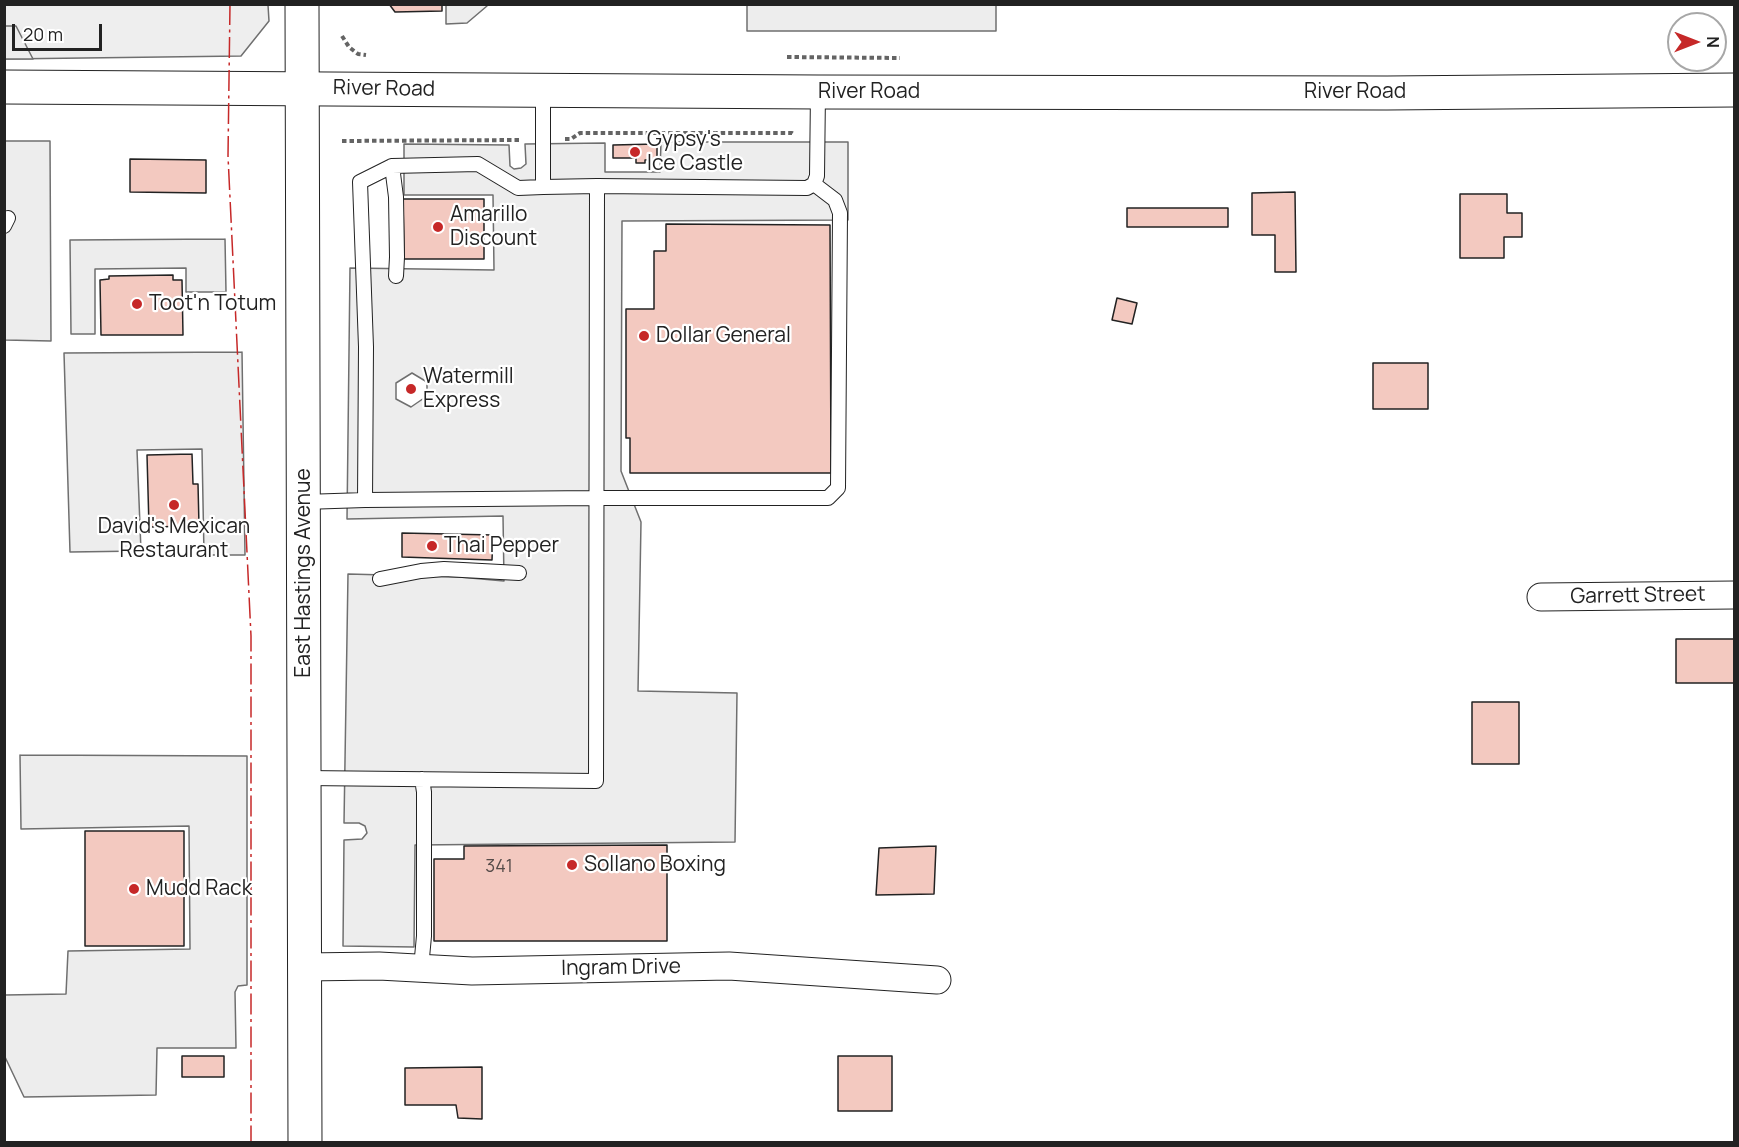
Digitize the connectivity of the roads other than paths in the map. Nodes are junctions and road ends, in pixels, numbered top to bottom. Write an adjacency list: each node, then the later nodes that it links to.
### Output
1 (302, 4): 3 (main road, East Hastings Avenue)
2 (4, 87): 3 (main road, River Road)
3 (303, 88): 5 (main road, River Road); 14 (main road, East Hastings Avenue)
4 (1734, 90): 6 (main road, River Road)
5 (543, 91): 6 (main road, River Road); 10 (lane)
6 (818, 92): 8 (lane)
7 (392, 166): 10 (lane); 11 (lane); 13 (lane)
8 (814, 184): 9 (lane); 12 (lane)
9 (597, 186): 10 (lane); 12 (lane)
10 (543, 187)
11 (396, 276)
12 (596, 498): 13 (lane); 20 (lane)
13 (365, 500): 14 (lane)
14 (304, 502): 19 (main road, East Hastings Avenue)
15 (519, 573): 16 (lane)
16 (380, 579)
17 (1734, 595): 18 (street, Garrett Street)
18 (1541, 597)
19 (305, 778): 20 (lane); 21 (main road, East Hastings Avenue)
20 (422, 779): 22 (lane)
21 (305, 967): 22 (street, Ingram Drive); 24 (main road, East Hastings Avenue)
22 (421, 968): 23 (street, Ingram Drive)
23 (937, 980)
24 (305, 1143)

